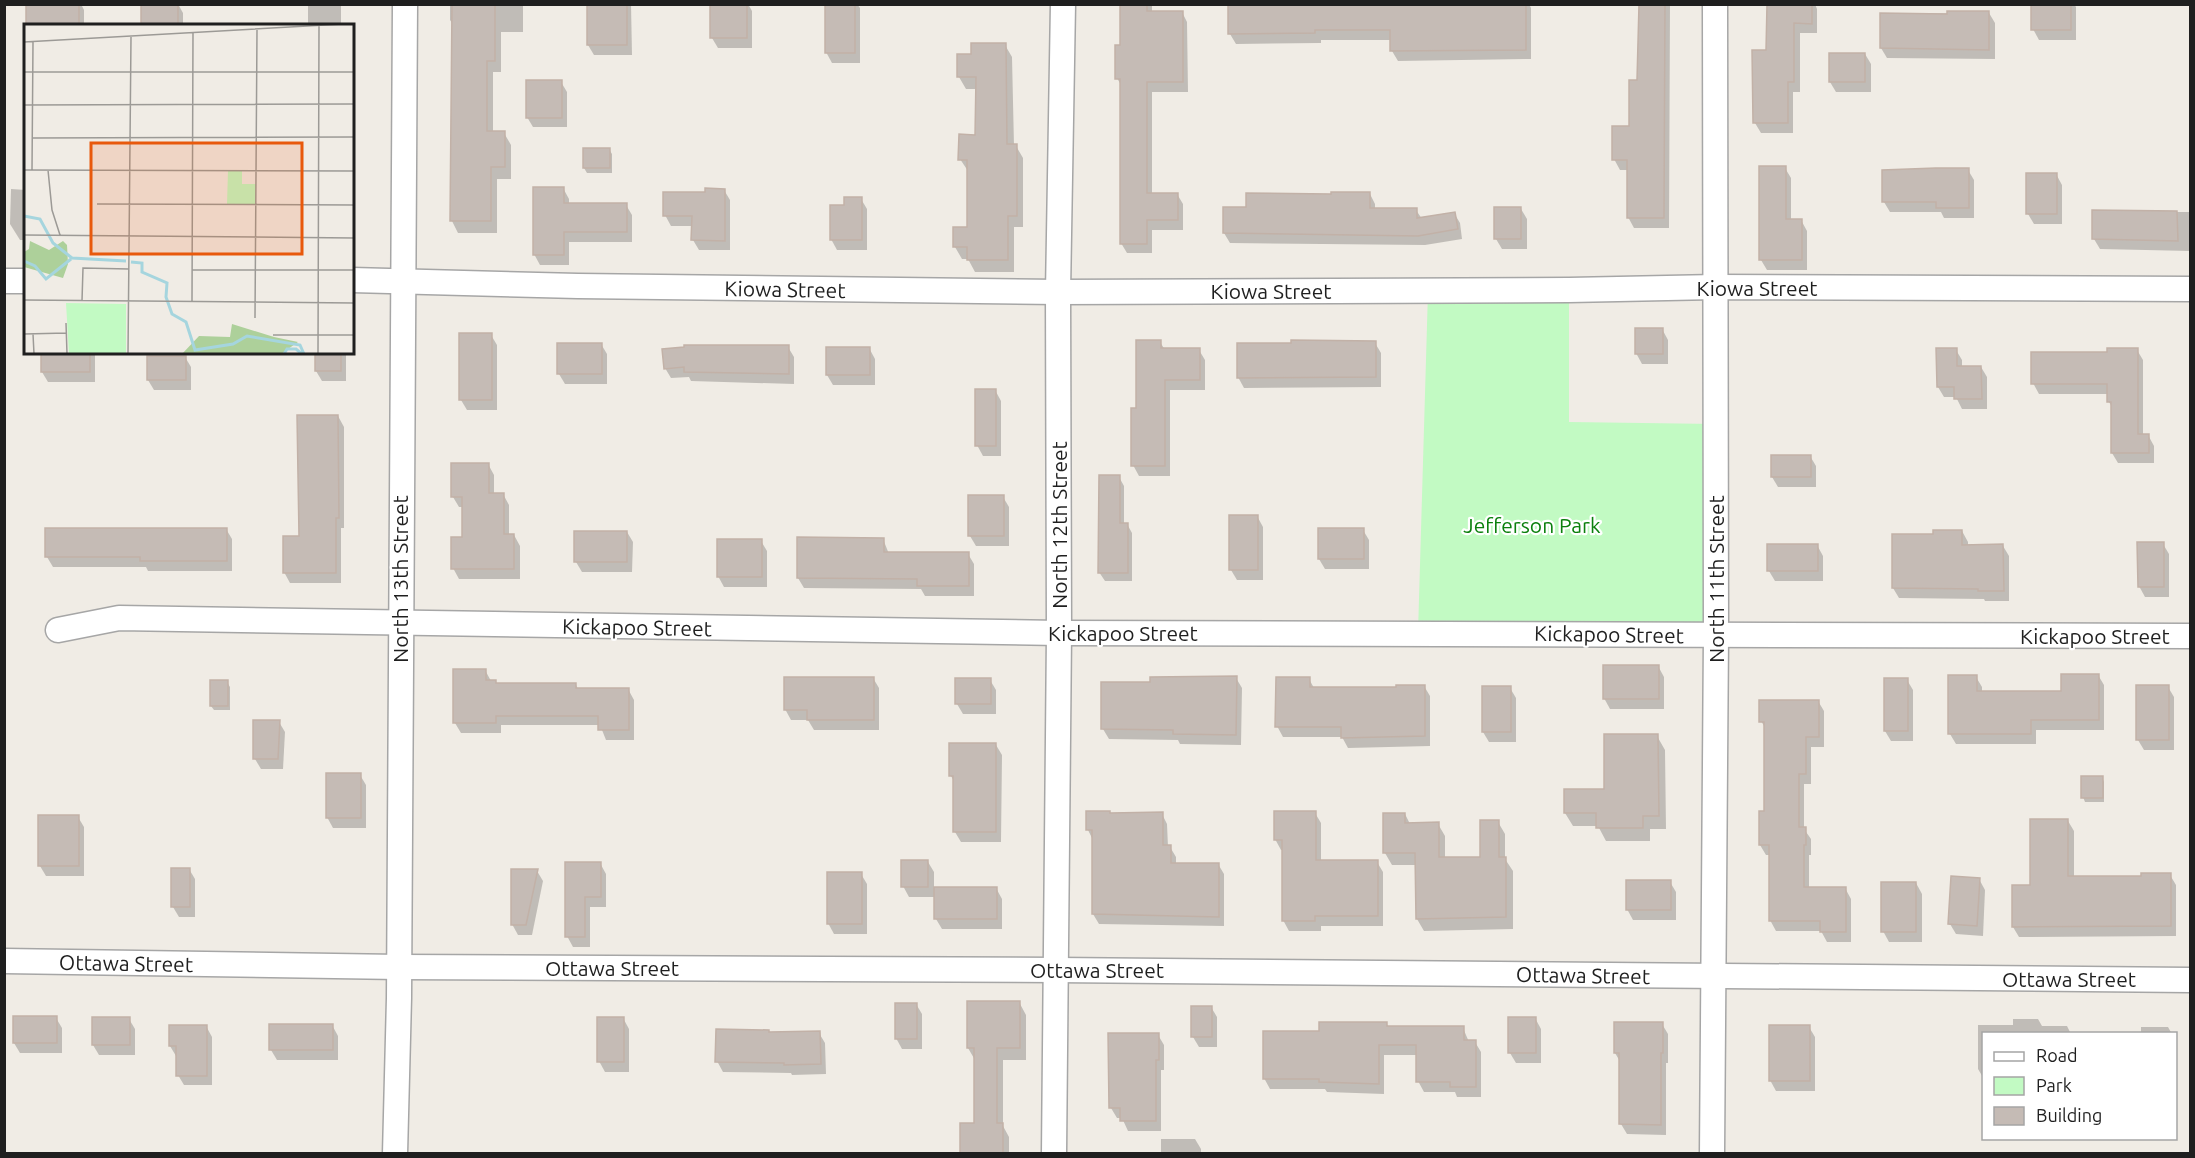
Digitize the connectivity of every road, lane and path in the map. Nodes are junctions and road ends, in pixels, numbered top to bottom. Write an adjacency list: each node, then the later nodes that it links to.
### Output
1 (405, 4): 5 (street, North 13th Street)
2 (1063, 4): 10 (street, North 12th Street)
3 (1715, 4): 8 (street, North 11th Street)
4 (354, 280): 5 (street, Kiowa Street)
5 (403, 280): 10 (street, Kiowa Street); 11 (street, North 13th Street)
6 (4, 281): 7 (street)
7 (24, 281)
8 (1716, 287): 9 (street, Kiowa Street); 10 (street, Kiowa Street); 14 (street, North 11th Street)
9 (2190, 289)
10 (1058, 292): 13 (street, North 12th Street)
11 (400, 623): 12 (street, Kickapoo Street); 13 (street, Kickapoo Street); 17 (street, North 13th Street)
12 (58, 630)
13 (1059, 633): 14 (street, Kickapoo Street); 18 (street, North 12th Street)
14 (1716, 635): 15 (street, Kickapoo Street); 19 (street, North 11th Street)
15 (2190, 636)
16 (4, 961): 17 (street, Ottawa Street)
17 (399, 967): 18 (street, Ottawa Street); 21 (street, North 13th Street)
18 (1056, 970): 19 (street, Ottawa Street); 22 (street, North 12th Street)
19 (1713, 976): 20 (street, Ottawa Street); 23 (street, North 11th Street)
20 (2190, 980)
21 (395, 1154)
22 (1054, 1154)
23 (1712, 1154)

